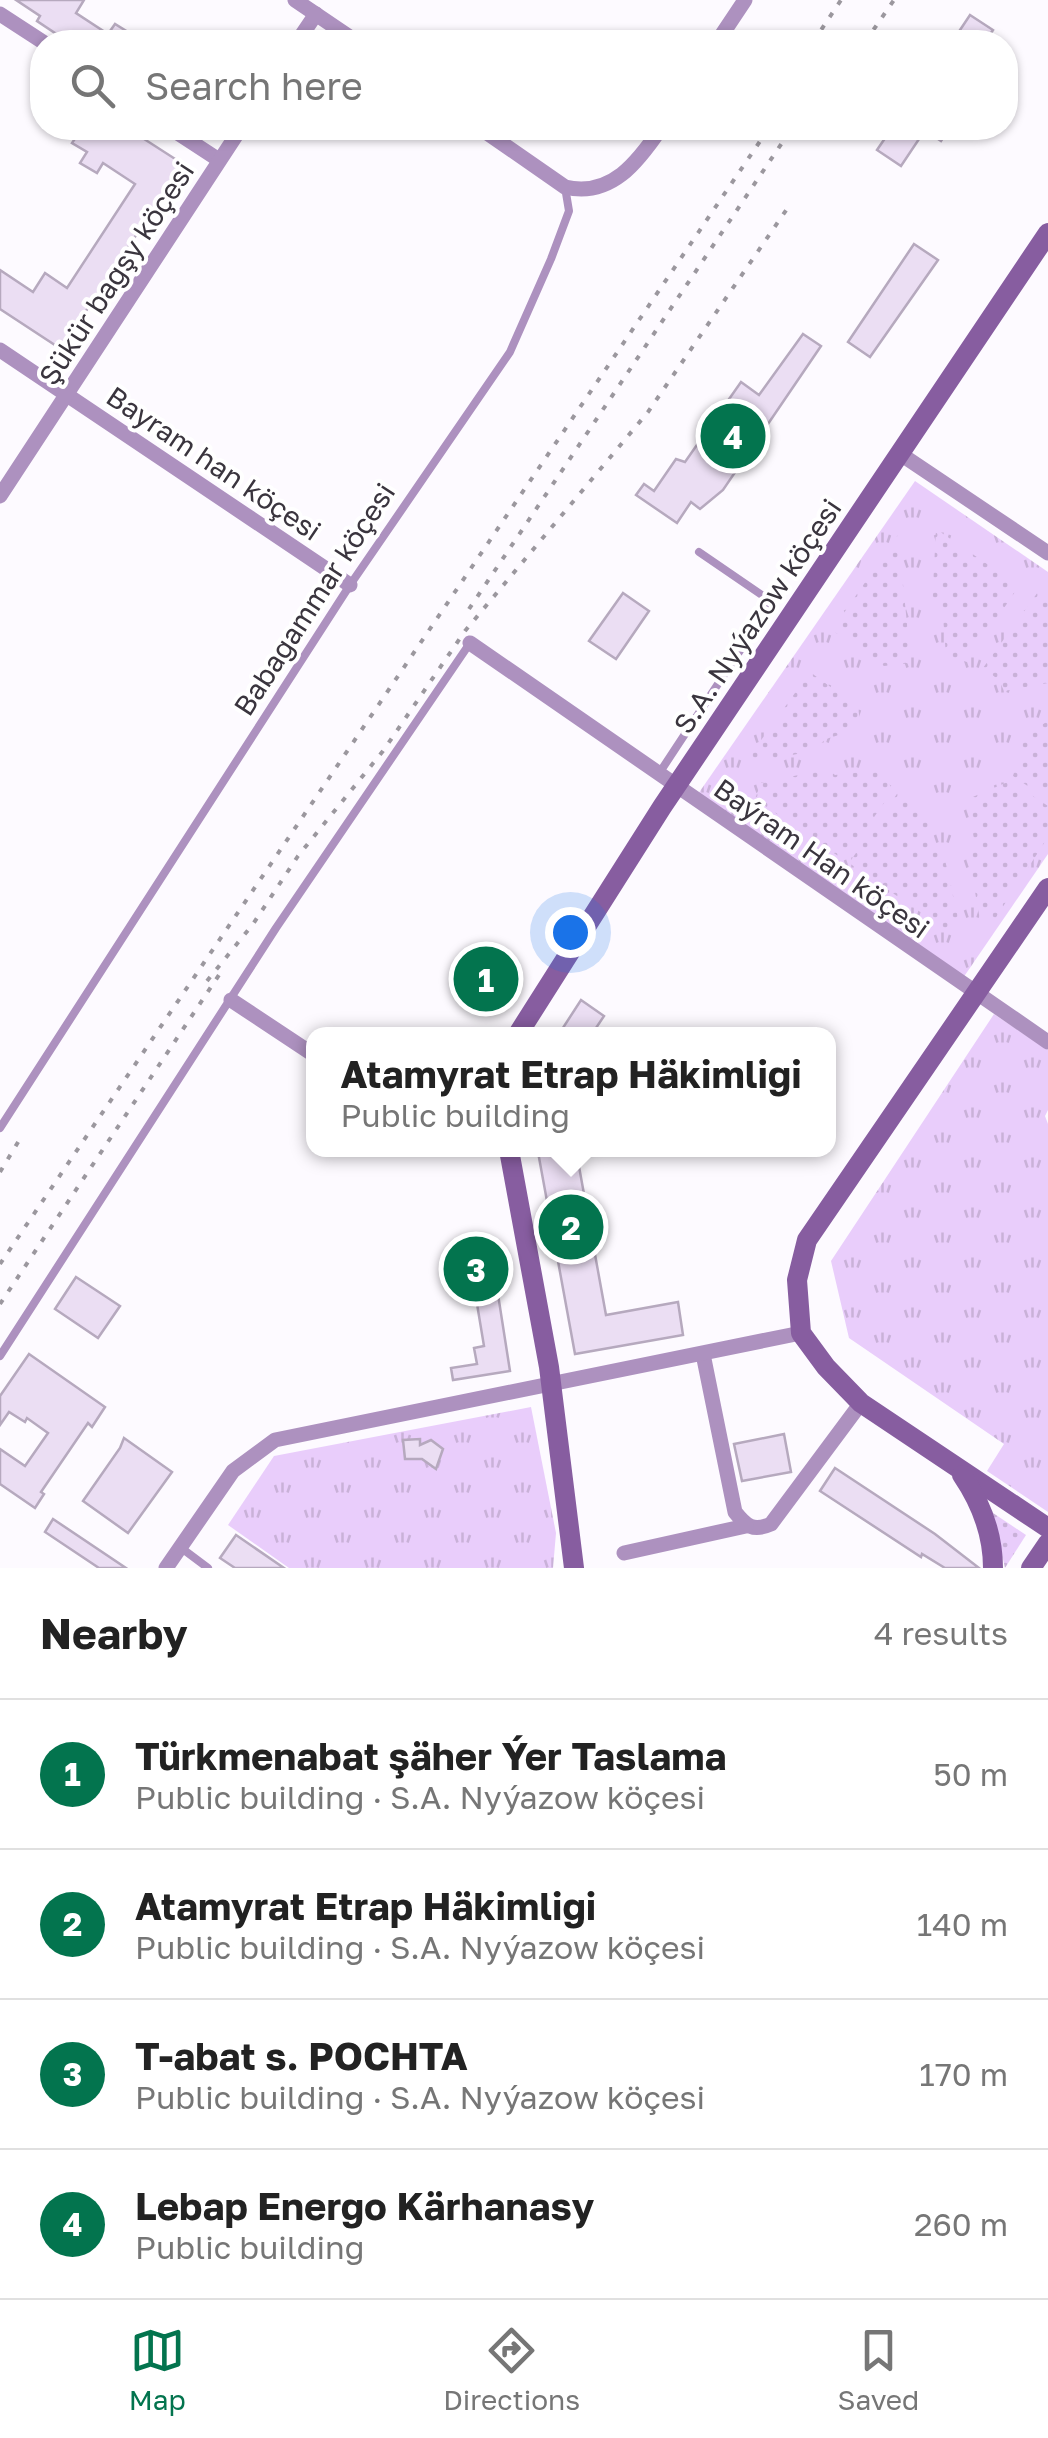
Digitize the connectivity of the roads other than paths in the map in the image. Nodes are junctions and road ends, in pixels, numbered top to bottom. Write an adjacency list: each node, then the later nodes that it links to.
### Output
1 (295, 0): 4 (street)
2 (745, 0): 7 (street)
3 (0, 14): 8 (street)
4 (316, 14): 5 (street); 6 (street)
5 (305, 30)
6 (339, 30)
7 (725, 30)
8 (30, 34)
9 (188, 140): 13 (street)
10 (232, 140): 13 (street, Şükür bagşy köçesi)
11 (498, 140): 14 (street)
12 (653, 140): 14 (street)
13 (219, 160): 17 (street, Şükür bagşy köçesi)
14 (565, 186): 22 (lane, Babagammar köçesi)
15 (1048, 233): 18 (street, S.A. Nyýazow köçesi)
16 (0, 350): 17 (street, Bayram han köçesi)
17 (66, 394): 19 (street, Şükür bagşy köçesi); 22 (street, Bayram han köçesi)
18 (899, 453): 21 (street); 25 (street, S.A. Nyýazow köçesi)
19 (0, 496)
20 (699, 552): 24 (lane)
21 (1048, 553)
22 (350, 585): 32 (lane, Babagammar köçesi)
23 (470, 642): 24 (street, Baýram Han köçesi); 28 (lane)
24 (658, 775): 25 (street, Baýram Han köçesi)
25 (676, 788): 27 (street, Baýram Han köçesi); 29 (street, S.A. Nyýazow köçesi)
26 (1048, 888): 27 (street)
27 (976, 995): 30 (street, Baýram Han köçesi); 34 (street)
28 (230, 1000): 31 (street); 36 (lane)
29 (522, 1027)
30 (1048, 1042)
31 (306, 1051)
32 (0, 1128)
33 (510, 1157): 37 (street)
34 (802, 1333): 35 (street); 38 (street)
35 (703, 1354): 37 (street); 40 (street)
36 (0, 1356)
37 (552, 1386): 43 (street); 47 (street)
38 (861, 1402): 39 (street); 40 (street)
39 (958, 1469): 41 (street); 48 (street)
40 (746, 1526): 44 (street)
41 (1048, 1528)
42 (1048, 1543): 49 (street)
43 (180, 1548): 45 (street); 46 (lane)
44 (624, 1554)
45 (166, 1568)
46 (208, 1568)
47 (574, 1568)
48 (993, 1568)
49 (1031, 1568)

